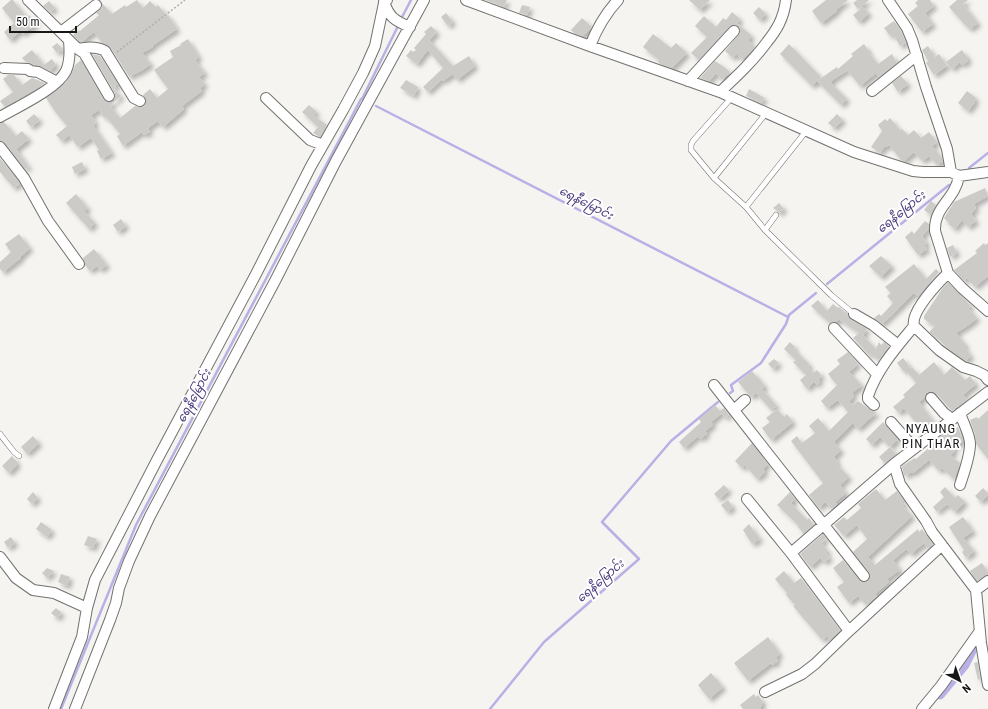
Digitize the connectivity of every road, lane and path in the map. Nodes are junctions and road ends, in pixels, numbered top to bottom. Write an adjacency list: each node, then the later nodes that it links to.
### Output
1 (28, 0): 12 (street)
2 (185, 0): 17 (path)
3 (424, 0): 10 (street)
4 (466, 0): 14 (street)
5 (618, 0): 14 (street)
6 (786, 0): 22 (street)
7 (385, 1): 10 (street); 30 (street)
8 (893, 2): 16 (street)
9 (96, 5): 12 (street)
10 (406, 26): 74 (street)
11 (734, 31): 19 (street)
12 (60, 32): 13 (street)
13 (69, 41): 15 (street); 20 (street)
14 (590, 46): 19 (street)
15 (78, 49): 17 (street); 23 (street)
16 (917, 55): 21 (street); 33 (street)
17 (110, 59): 26 (street)
18 (4, 68): 20 (street)
19 (688, 81): 22 (street)
20 (57, 82): 28 (street)
21 (872, 91)
22 (720, 92): 24 (street)
23 (109, 96)
24 (732, 97): 27 (street); 34 (lane)
25 (266, 98): 30 (street)
26 (140, 101)
27 (767, 112): 29 (street); 34 (lane)
28 (0, 118)
29 (807, 130): 33 (street); 35 (lane)
30 (323, 145): 68 (street)
31 (0, 147): 38 (street)
32 (988, 172): 33 (street)
33 (955, 174): 39 (street)
34 (714, 178): 35 (lane)
35 (746, 207): 37 (lane)
36 (776, 215): 37 (lane)
37 (765, 230): 41 (lane)
38 (79, 264)
39 (948, 273): 40 (street); 42 (street)
40 (988, 311)
41 (854, 314): 44 (street)
42 (914, 326): 44 (street); 46 (street)
43 (834, 328): 45 (street)
44 (898, 345): 45 (street)
45 (877, 374): 51 (street)
46 (988, 380)
47 (714, 386): 52 (street)
48 (988, 392): 53 (street)
49 (931, 398): 53 (street)
50 (746, 400): 52 (street)
51 (874, 405)
52 (734, 410): 61 (street)
53 (956, 416): 56 (street); 59 (street)
54 (891, 422): 56 (street)
55 (0, 434): 57 (lane)
56 (914, 448): 58 (street)
57 (19, 456)
58 (894, 464): 61 (street); 62 (street)
59 (960, 485)
60 (747, 499): 63 (street)
61 (823, 524): 63 (street); 65 (street)
62 (942, 545): 67 (street); 69 (street)
63 (791, 553): 69 (street)
64 (0, 557): 68 (street)
65 (864, 576)
66 (988, 581): 67 (street)
67 (976, 590): 70 (street)
68 (87, 608): 73 (street)
69 (849, 630): 72 (street)
70 (980, 631): 71 (street); 75 (street)
71 (988, 685)
72 (765, 692)
73 (54, 709)
74 (75, 709)
75 (922, 709)

